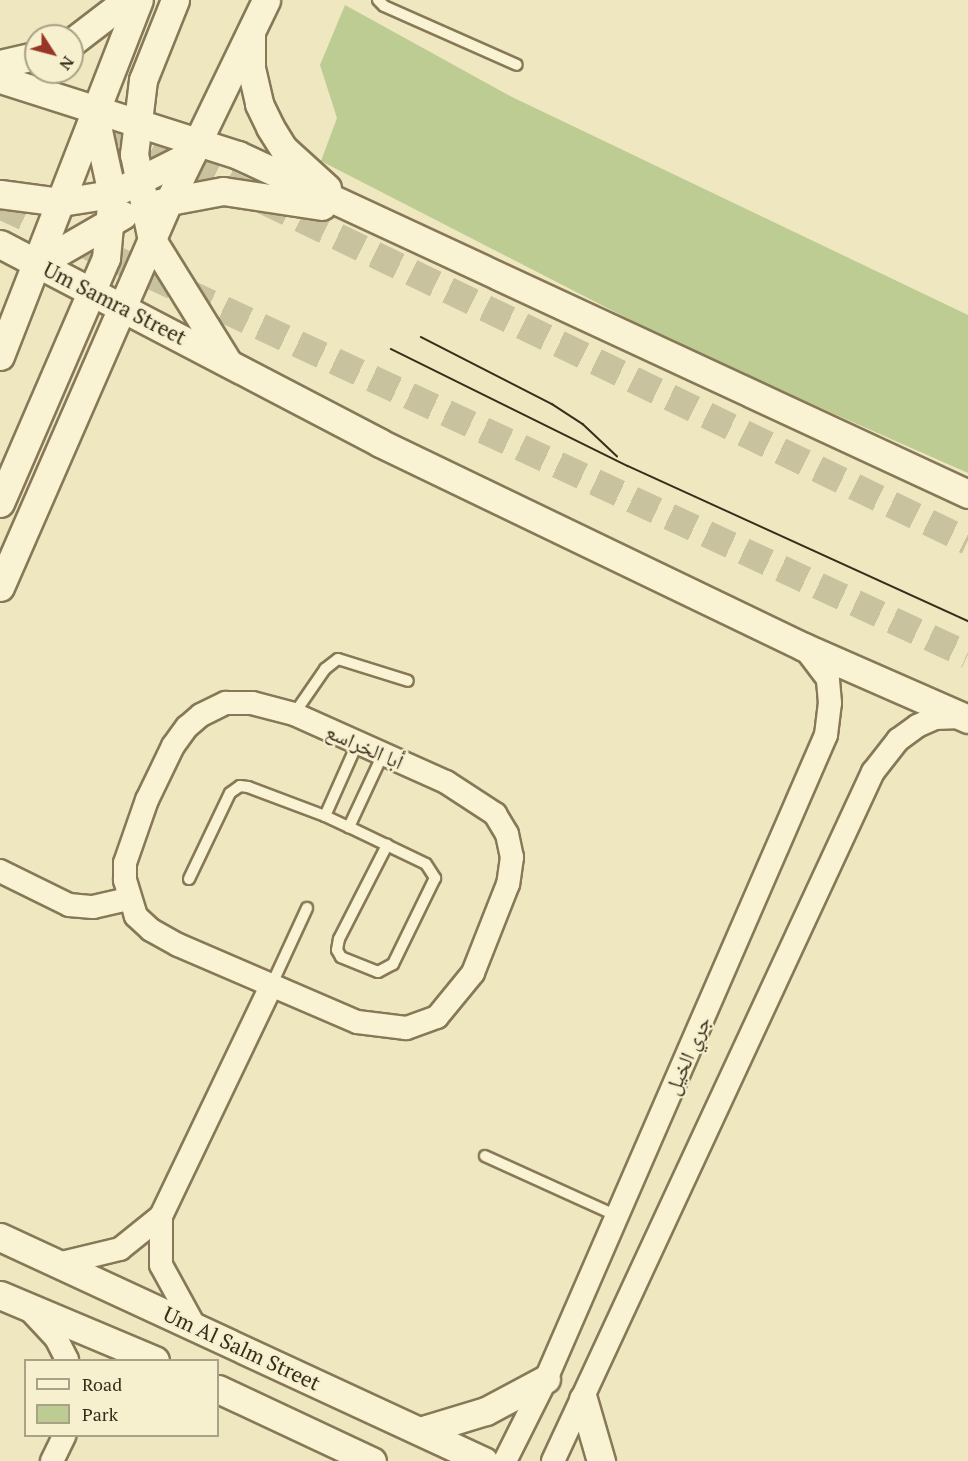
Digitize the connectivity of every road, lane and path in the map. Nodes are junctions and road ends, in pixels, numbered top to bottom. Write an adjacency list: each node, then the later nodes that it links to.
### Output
1 (128, 0): 7 (street)
2 (139, 0): 12 (street)
3 (175, 0): 13 (street)
4 (266, 0): 6 (street)
5 (378, 0): 10 (lane)
6 (251, 32): 14 (street); 20 (street)
7 (84, 33)
8 (24, 59): 9 (street)
9 (0, 64)
10 (517, 65)
11 (0, 79): 12 (street)
12 (94, 112): 13 (street); 18 (street); 19 (street)
13 (135, 125): 14 (street); 16 (street)
14 (194, 147): 16 (street); 17 (street); 20 (street)
15 (0, 194): 18 (street)
16 (141, 194): 17 (street); 19 (street); 21 (street)
17 (169, 201): 20 (street); 21 (street)
18 (62, 202): 19 (street); 23 (street)
19 (112, 207): 23 (street); 24 (street)
20 (353, 211): 28 (street)
21 (152, 240): 25 (street); 27 (street)
22 (0, 244): 23 (street, Um Samra Street)
23 (38, 264): 24 (street, Um Samra Street); 26 (street)
24 (94, 292): 25 (street, Um Samra Street); 29 (street)
25 (124, 308): 27 (street, Um Samra Street); 30 (street)
26 (0, 356)
27 (229, 363): 31 (street, Um Samra Street)
28 (968, 494)
29 (0, 503)
30 (0, 587)
31 (804, 647): 34 (street, Um Samra Street); 46 (street, جري الخيل)
32 (408, 681): 33 (lane)
33 (294, 714): 35 (street, أبا الخراسع); 42 (street, أبا الخراسع)
34 (965, 718): 57 (street)
35 (358, 742): 36 (street, أبا الخراسع); 37 (lane)
36 (383, 754): 38 (lane); 44 (street, أبا الخراسع)
37 (325, 816): 38 (lane); 41 (lane)
38 (349, 827): 39 (lane)
39 (387, 845): 39 (lane)
40 (0, 871): 42 (street)
41 (189, 879)
42 (129, 899): 44 (street, أبا الخراسع)
43 (307, 908): 44 (lane)
44 (271, 986): 47 (street)
45 (485, 1156): 46 (lane)
46 (617, 1215): 55 (street, جري الخيل)
47 (161, 1216): 49 (street); 52 (street)
48 (0, 1237): 49 (street, Um Al Salm Street)
49 (62, 1263): 52 (street, Um Al Salm Street)
50 (0, 1295): 51 (street)
51 (26, 1306): 53 (street); 54 (street)
52 (195, 1327): 58 (street, Um Al Salm Street)
53 (67, 1359)
54 (153, 1359)
55 (546, 1379): 58 (street); 63 (street, جري الخيل)
56 (219, 1389): 60 (street)
57 (583, 1399): 64 (street); 65 (street)
58 (420, 1431): 62 (street, Um Al Salm Street)
59 (64, 1437): 61 (street)
60 (370, 1460)
61 (52, 1461)
62 (484, 1461)
63 (505, 1461)
64 (554, 1461)
65 (601, 1461)

